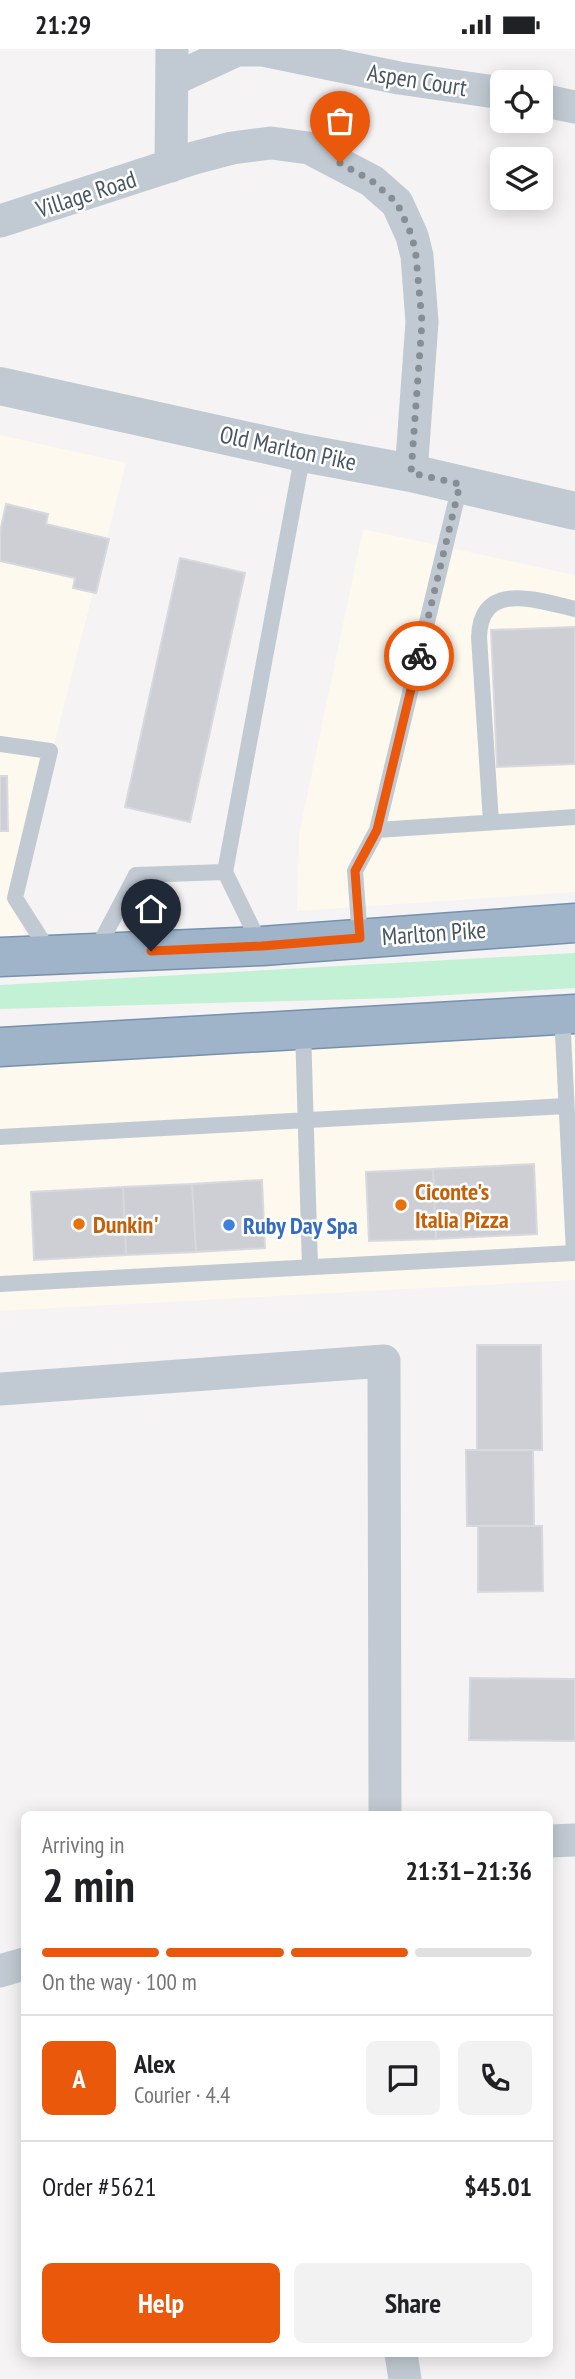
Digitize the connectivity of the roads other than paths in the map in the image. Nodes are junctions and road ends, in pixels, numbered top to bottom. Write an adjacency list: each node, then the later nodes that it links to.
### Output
1 (172, 64): 2 (street, Aspen Court); 5 (street)
2 (490, 91)
3 (553, 102): 4 (street)
4 (575, 107)
5 (171, 166): 6 (street, Village Road); 9 (street, Village Road)
6 (0, 221)
7 (0, 386): 8 (street, Old Marlton Pike)
8 (303, 453): 9 (street, Old Marlton Pike); 17 (lane)
9 (411, 473): 10 (street, Old Marlton Pike)
10 (460, 484): 11 (street, Old Marlton Pike); 16 (lane)
11 (575, 511)
12 (575, 608): 15 (lane)
13 (0, 744): 18 (lane)
14 (575, 817): 15 (lane)
15 (491, 822): 16 (lane)
16 (377, 830): 20 (lane)
17 (225, 871): 21 (lane); 22 (lane)
18 (7, 898): 23 (lane)
19 (575, 923): 20 (highway, Marlton Pike)
20 (360, 938): 21 (highway, Marlton Pike)
21 (262, 946): 22 (highway, Marlton Pike)
22 (95, 953): 23 (highway, Marlton Pike)
23 (51, 955): 24 (highway, Marlton Pike)
24 (0, 957)
25 (569, 1014): 26 (highway); 28 (lane)
26 (303, 1029): 27 (highway); 29 (lane)
27 (0, 1047)
28 (566, 1106): 29 (lane); 31 (lane)
29 (305, 1120): 30 (lane); 32 (lane)
30 (0, 1136)
31 (574, 1252): 32 (lane)
32 (310, 1267): 33 (lane)
33 (0, 1285)
34 (0, 1389): 35 (street)
35 (385, 1811)
36 (575, 1840): 37 (street)
37 (553, 1841)
38 (21, 1965): 39 (street)
39 (0, 1971)
40 (401, 2357): 41 (street)
41 (405, 2379)

